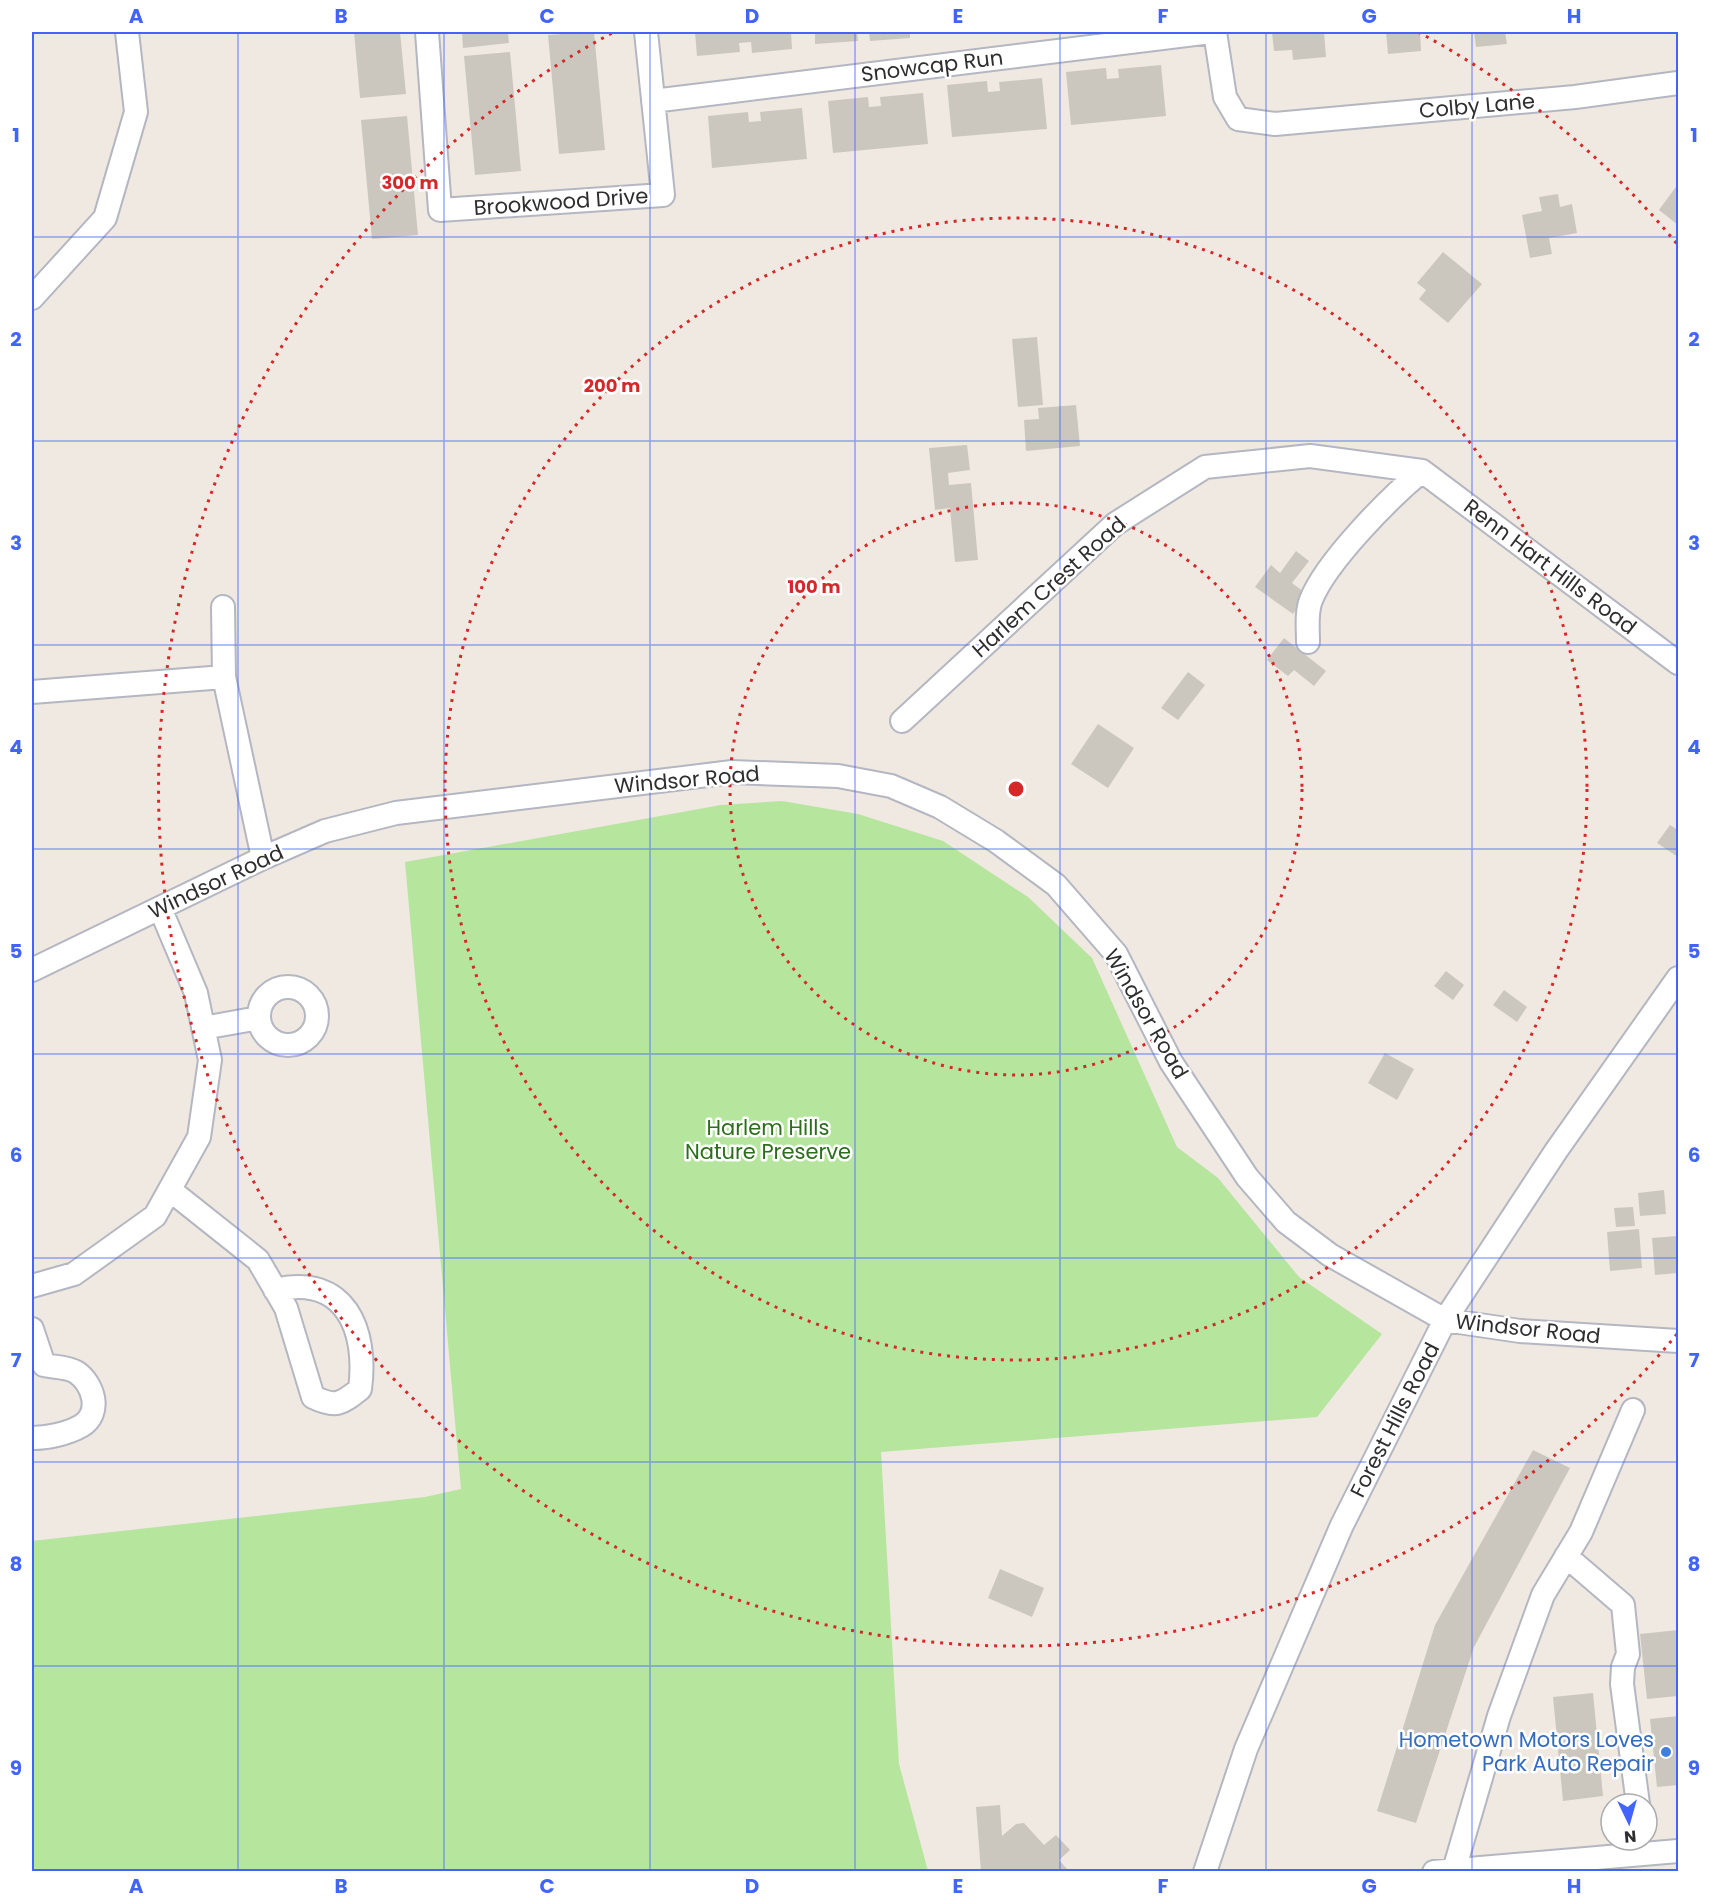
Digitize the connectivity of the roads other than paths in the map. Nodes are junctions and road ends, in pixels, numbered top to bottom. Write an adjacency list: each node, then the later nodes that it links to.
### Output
1 (127, 32): 7 (street)
2 (427, 32): 6 (street, Brookwood Drive)
3 (646, 32): 6 (street, Brookwood Drive)
4 (1213, 32): 5 (street, Colby Lane); 6 (street, Snowcap Run)
5 (1678, 83)
6 (653, 101)
7 (32, 298)
8 (1422, 471): 10 (street); 11 (street, Renn Hart Hills Road); 14 (street, Harlem Crest Road)
9 (223, 607): 12 (street)
10 (1308, 642)
11 (1678, 663)
12 (224, 677): 13 (street); 15 (street)
13 (32, 692)
14 (902, 721)
15 (263, 858): 16 (street, Windsor Road); 24 (street, Windsor Road)
16 (160, 908): 17 (street, Windsor Road); 20 (street)
17 (32, 970)
18 (1678, 978): 24 (street, Forest Hills Road)
19 (259, 1018): 20 (street)
20 (203, 1028): 21 (street)
21 (170, 1190): 22 (street); 23 (street)
22 (32, 1286)
23 (275, 1290): 23 (street)
24 (1445, 1320): 26 (street, Windsor Road); 36 (street, Forest Hills Road)
25 (32, 1329): 27 (street)
26 (1678, 1341)
27 (38, 1371): 29 (street)
28 (1633, 1410): 30 (street)
29 (32, 1438)
30 (1566, 1556): 31 (street); 35 (street)
31 (1636, 1792)
32 (1659, 1849): 33 (street)
33 (1678, 1851)
34 (1602, 1852): 35 (street)
35 (1444, 1871)
36 (1205, 1872)

